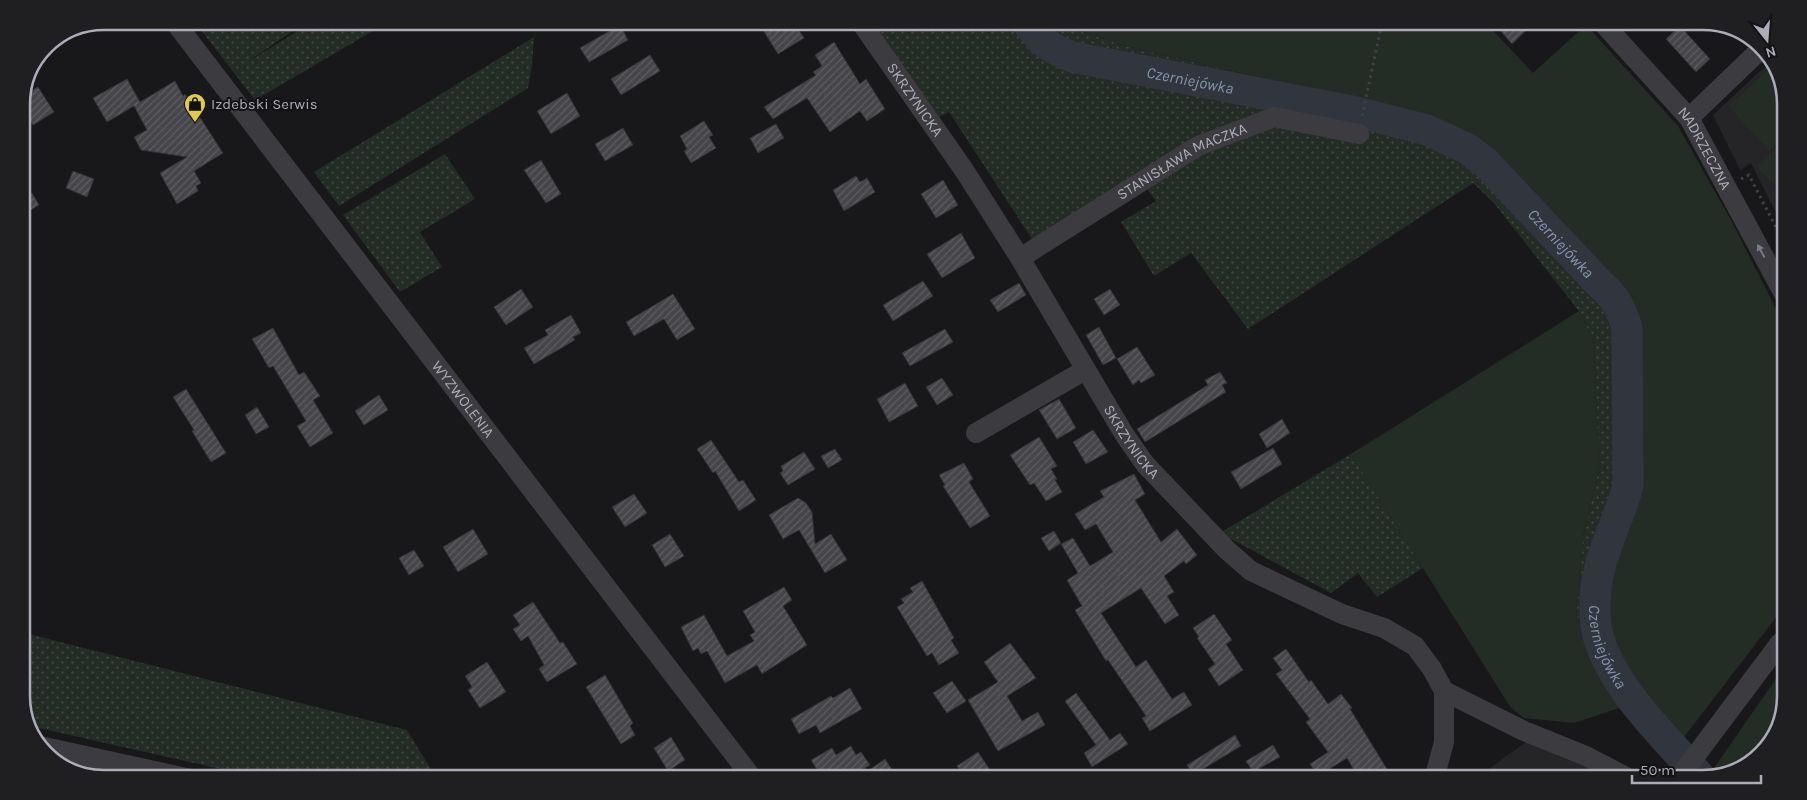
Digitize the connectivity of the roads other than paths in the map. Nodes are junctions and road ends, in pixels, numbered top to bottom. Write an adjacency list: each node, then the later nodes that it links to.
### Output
1 (181, 30): 15 (street, WYZWOLENIA)
2 (866, 30): 7 (street, SKRZYNICKA)
3 (1609, 30): 5 (street, NADRZECZNA)
4 (1744, 65): 5 (street)
5 (1689, 118): 8 (street, NADRZECZNA, one-way to 5)
6 (1359, 134): 7 (street, STANISŁAWA MACZKA)
7 (1020, 258): 9 (street, SKRZYNICKA)
8 (1777, 281)
9 (1085, 370): 10 (street); 12 (street, SKRZYNICKA)
10 (976, 433)
11 (1777, 647): 18 (street)
12 (1444, 691): 16 (street, SKRZYNICKA); 17 (street)
13 (52, 749): 14 (street)
14 (150, 770)
15 (746, 770)
16 (1436, 770)
17 (1613, 770)
18 (1685, 770)

